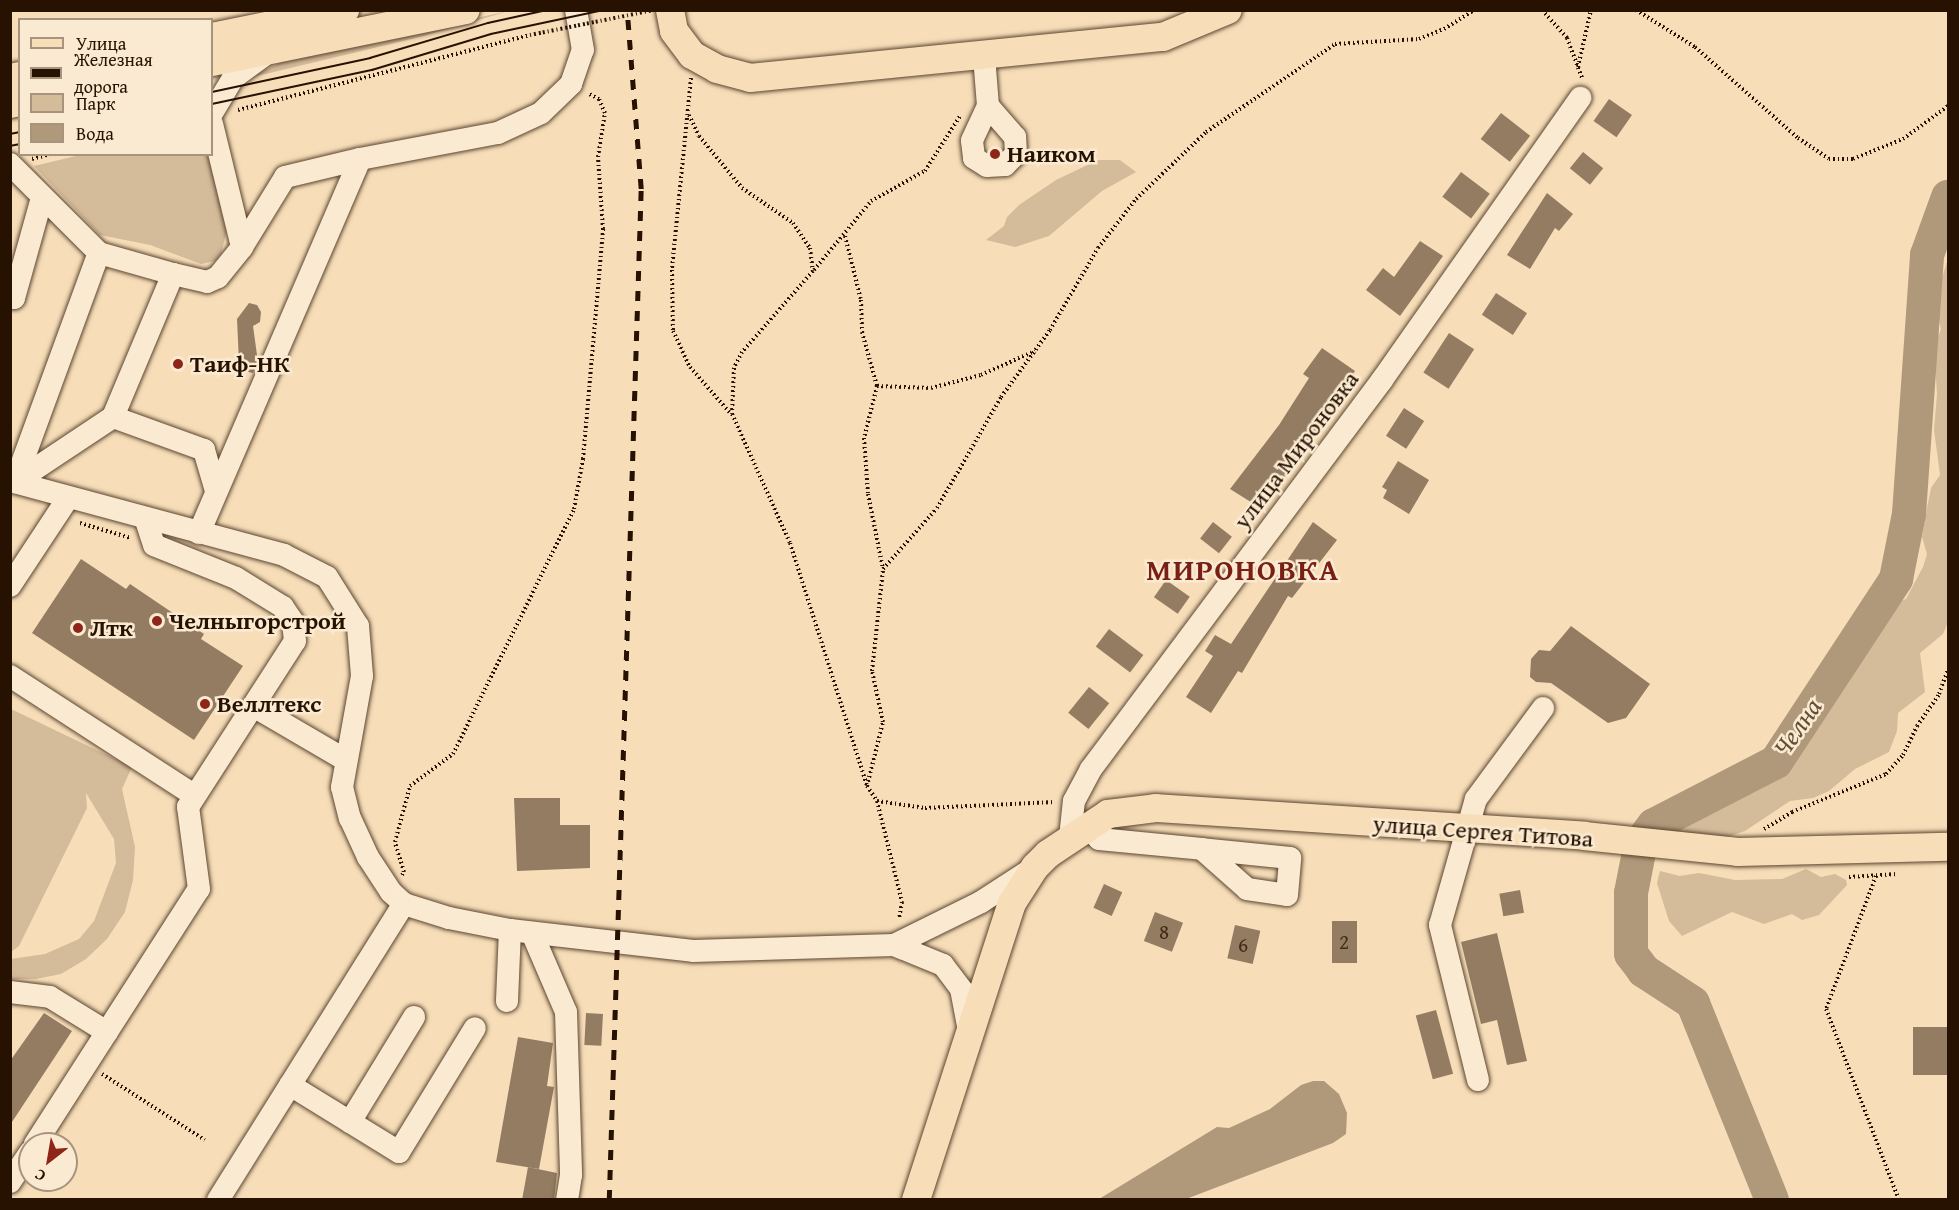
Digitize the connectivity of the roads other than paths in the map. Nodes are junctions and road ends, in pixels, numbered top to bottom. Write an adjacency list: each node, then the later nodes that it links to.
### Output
1 (345, 10): 8 (main road)
2 (466, 10): 9 (main road)
3 (576, 10): 16 (street)
4 (670, 10): 10 (main road)
5 (1188, 10): 7 (main road)
6 (1228, 10): 7 (main road)
7 (1163, 37): 10 (main road)
8 (213, 38)
9 (274, 49): 11 (main road); 14 (street)
10 (984, 56): 13 (street)
11 (213, 62)
12 (1580, 98): 35 (street, улица Мироновка)
13 (988, 106)
14 (222, 112)
15 (213, 128): 19 (street)
16 (360, 159): 19 (street); 25 (street)
17 (10, 164): 18 (street)
18 (42, 198): 20 (street); 22 (street)
19 (242, 247): 21 (street)
20 (99, 253): 21 (street); 24 (street)
21 (173, 274): 23 (street)
22 (10, 297)
23 (113, 417): 24 (street); 25 (street)
24 (13, 482): 26 (street)
25 (216, 491): 28 (street)
26 (68, 498): 27 (street); 29 (street)
27 (146, 520): 28 (street); 31 (street)
28 (199, 533): 33 (street)
29 (10, 586)
30 (10, 676): 34 (street)
31 (255, 707): 33 (street); 34 (street)
32 (1543, 708): 36 (street)
33 (344, 759): 40 (street)
34 (194, 795): 48 (street)
35 (1077, 821): 36 (main road, улица Сергея Титова); 38 (street); 39 (main road, улица Сергея Титова)
36 (1465, 830): 37 (main road, улица Сергея Титова); 49 (street)
37 (1948, 848)
38 (1202, 849)
39 (1035, 867): 42 (street); 47 (main road, улица Сергея Титова)
40 (397, 898): 41 (street); 50 (street)
41 (521, 931): 42 (street); 44 (street); 54 (street)
42 (894, 945): 47 (street)
43 (10, 992): 48 (street)
44 (507, 1001)
45 (414, 1017): 51 (street)
46 (475, 1028): 51 (street)
47 (969, 1031): 55 (main road, улица Сергея Титова)
48 (107, 1032): 52 (street)
49 (1478, 1080)
50 (290, 1085): 51 (street); 53 (street)
51 (350, 1122)
52 (43, 1132)
53 (218, 1200)
54 (567, 1200)
55 (916, 1200)

